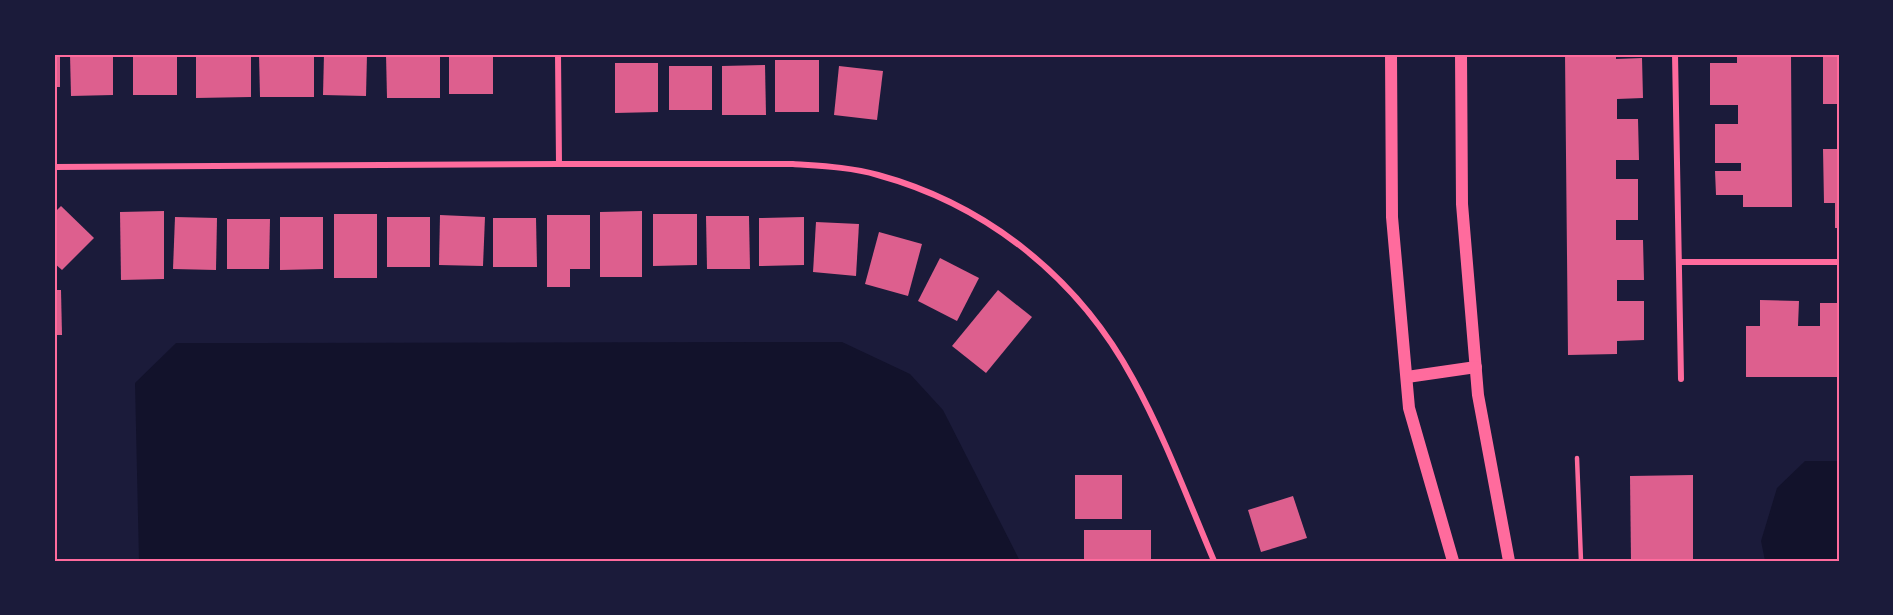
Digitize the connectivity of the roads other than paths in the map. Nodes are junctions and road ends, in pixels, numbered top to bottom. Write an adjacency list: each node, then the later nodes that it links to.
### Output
1 (558, 54): 5 (street)
2 (1391, 54): 10 (main road)
3 (1461, 54): 9 (main road)
4 (1675, 54): 7 (street)
5 (559, 164): 6 (street); 13 (street)
6 (54, 168)
7 (1680, 262): 8 (street); 11 (street)
8 (1839, 262)
9 (1476, 367): 10 (main road); 15 (main road)
10 (1407, 377): 14 (main road)
11 (1681, 379)
12 (1576, 458): 16 (lane)
13 (1214, 561)
14 (1453, 561)
15 (1509, 561)
16 (1581, 561)

